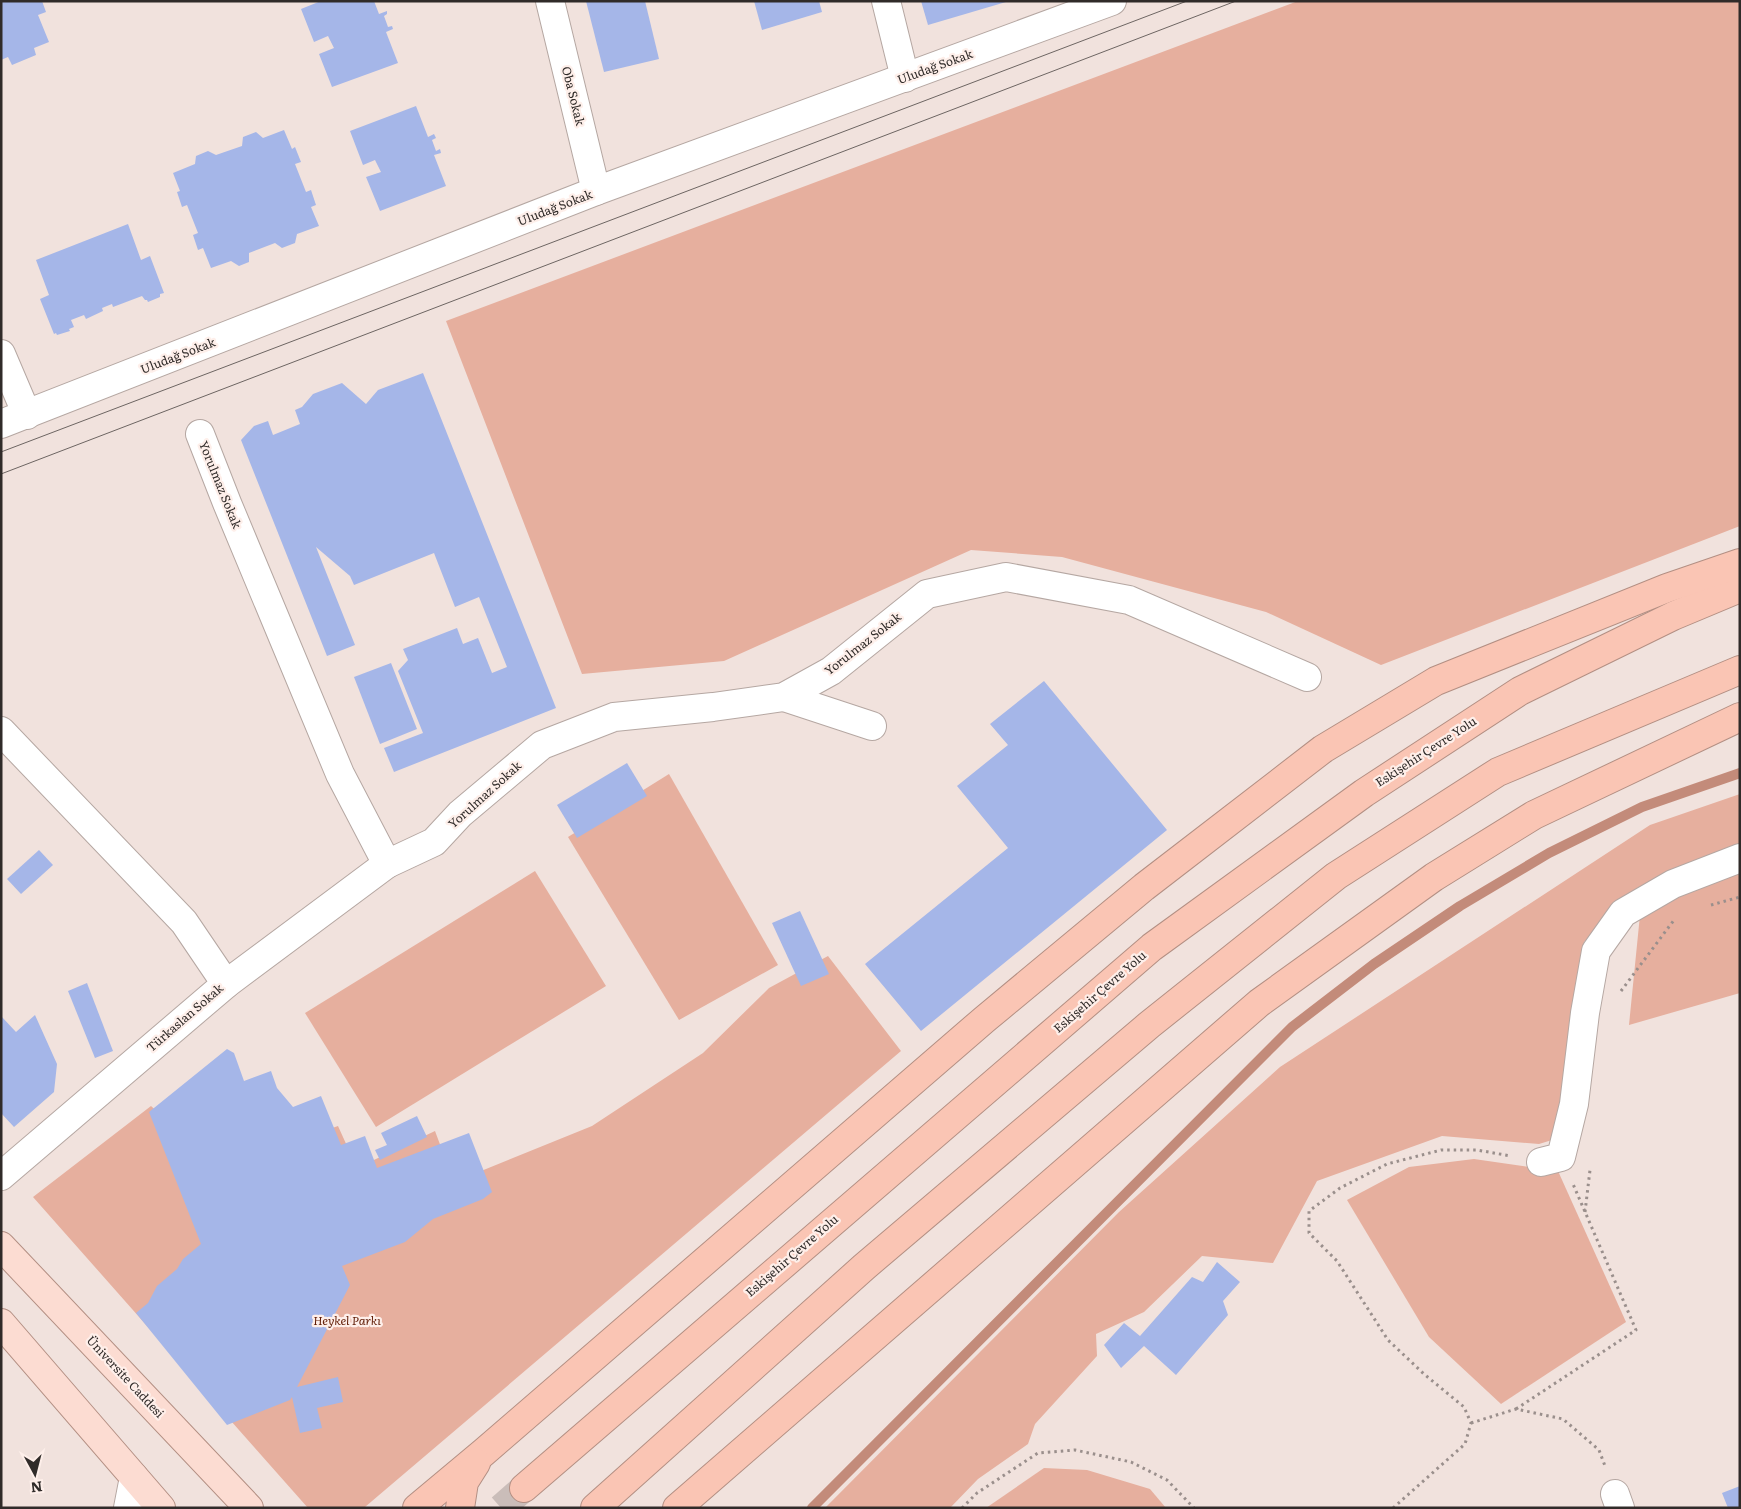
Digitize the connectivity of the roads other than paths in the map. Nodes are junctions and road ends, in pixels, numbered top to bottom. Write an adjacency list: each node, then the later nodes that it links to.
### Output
1 (550, 1): 5 (street, Oba Sokak)
2 (886, 1): 4 (street)
3 (1112, 1): 4 (street, Uludağ Sokak)
4 (904, 78): 5 (street, Uludağ Sokak)
5 (596, 191): 7 (street, Uludağ Sokak)
6 (1, 354): 7 (street)
7 (27, 415): 8 (street, Uludağ Sokak)
8 (1, 424)
9 (200, 434): 19 (street, Yorulmaz Sokak)
10 (1740, 562): 25 (highway)
11 (1740, 588): 27 (highway, Eskişehir Çevre Yolu)
12 (1740, 670): 33 (highway)
13 (1307, 677): 14 (street, Yorulmaz Sokak)
14 (784, 697): 16 (street); 19 (street, Yorulmaz Sokak)
15 (1740, 717): 34 (highway)
16 (872, 726)
17 (1, 731): 20 (street, Türkaslan Sokak)
18 (1740, 858): 21 (street)
19 (387, 864): 20 (street, Yorulmaz Sokak)
20 (226, 984): 22 (street, Türkaslan Sokak)
21 (1551, 1160)
22 (1, 1176)
23 (1, 1246): 30 (main road, Üniversite Caddesi)
24 (1, 1323): 26 (main road)
25 (484, 1452): 31 (highway); 32 (highway)
26 (134, 1477): 28 (street); 29 (main road)
27 (524, 1488)
28 (128, 1508)
29 (161, 1508)
30 (249, 1508)
31 (417, 1508)
32 (460, 1508)
33 (595, 1508)
34 (677, 1508)

